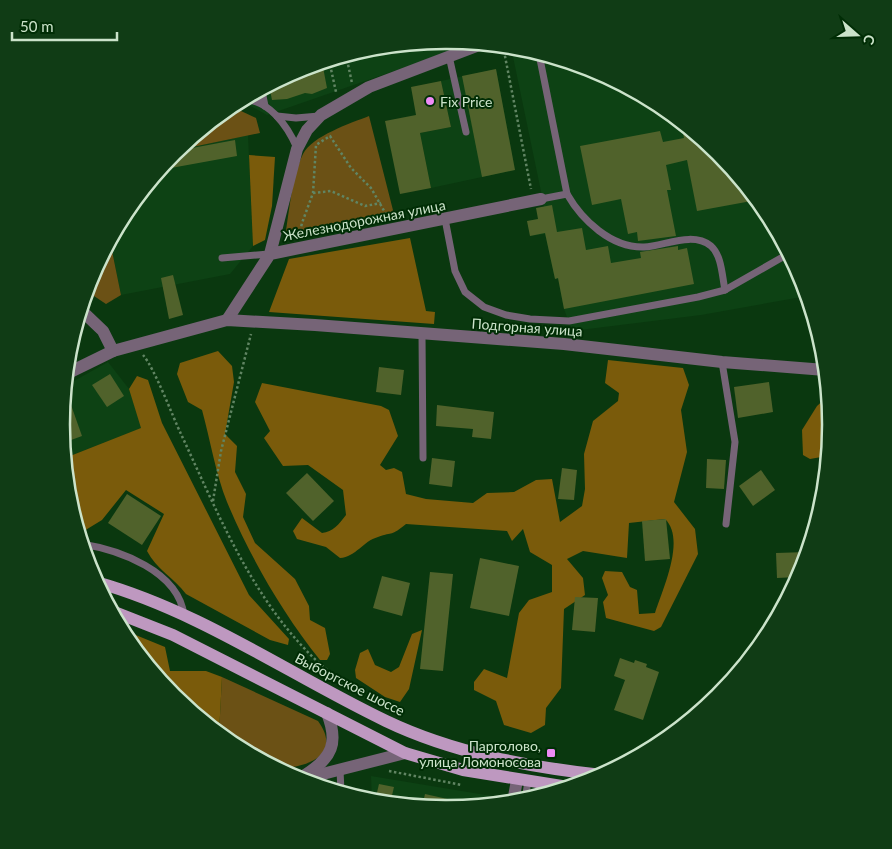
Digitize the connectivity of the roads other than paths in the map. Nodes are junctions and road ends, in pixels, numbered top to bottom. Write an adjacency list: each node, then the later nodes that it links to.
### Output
1 (466, 50): 2 (street)
2 (450, 56): 5 (street); 7 (lane)
3 (540, 61): 9 (lane)
4 (252, 103): 6 (lane)
5 (321, 115): 6 (lane); 8 (street)
6 (277, 116): 8 (lane)
7 (466, 132)
8 (297, 149): 12 (street)
9 (567, 194): 10 (lane); 15 (lane)
10 (537, 200): 11 (street, Железнодорожная улица)
11 (444, 219): 12 (street, Железнодорожная улица); 15 (lane)
12 (270, 254): 14 (lane); 17 (street, Железнодорожная улица)
13 (783, 257): 15 (lane)
14 (222, 258)
15 (725, 290)
16 (87, 315): 19 (street)
17 (227, 320): 18 (street, Подгорная улица); 19 (street, Подгорная улица)
18 (422, 334): 20 (street, Подгорная улица); 23 (lane)
19 (113, 351): 22 (street, Подгорная улица)
20 (722, 362): 21 (street, Подгорная улица); 24 (lane)
21 (818, 369)
22 (74, 370)
23 (423, 458)
24 (726, 524)
25 (91, 547): 28 (lane)
26 (106, 585): 28 (main road, Выборгское шоссе)
27 (123, 615): 29 (main road)
28 (184, 615): 31 (main road, Выборгское шоссе)
29 (327, 713): 30 (main road); 33 (street)
30 (405, 753): 32 (street); 35 (main road)
31 (595, 769)
32 (340, 770): 34 (street); 36 (lane)
33 (306, 774)
34 (313, 776)
35 (523, 781): 37 (main road); 38 (lane); 39 (street)
36 (341, 785)
37 (551, 785)
38 (524, 792)
39 (517, 793)

